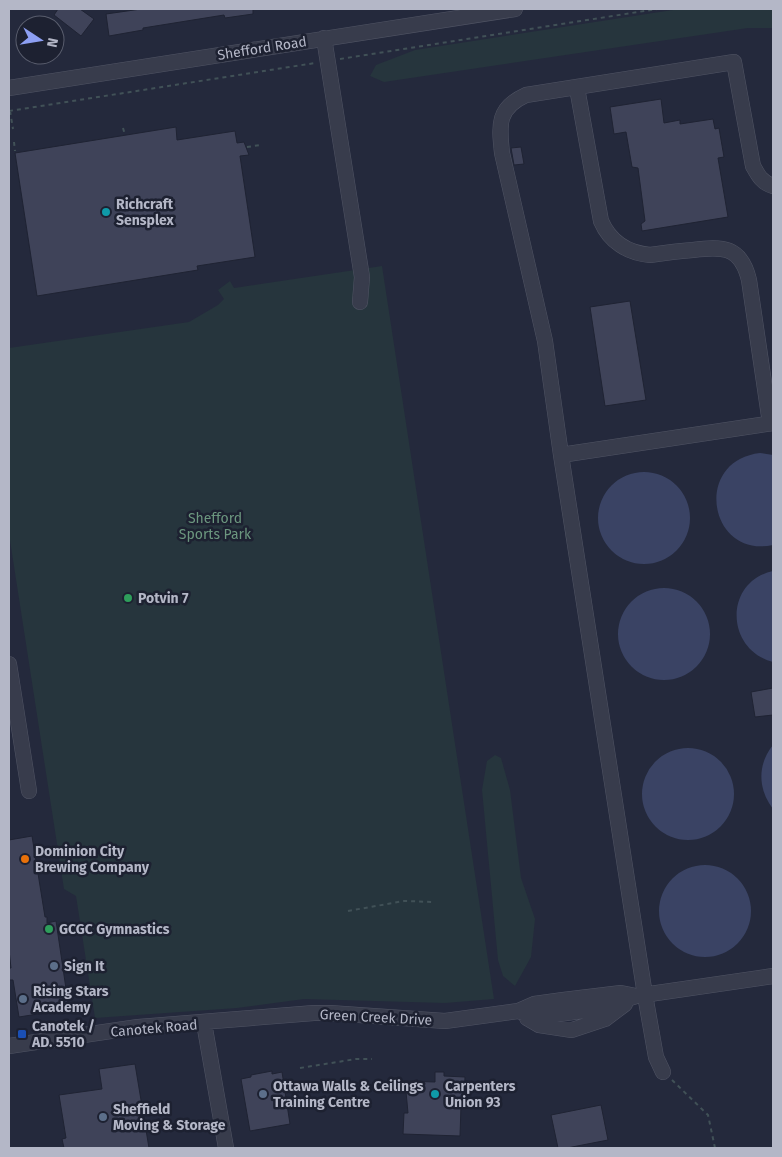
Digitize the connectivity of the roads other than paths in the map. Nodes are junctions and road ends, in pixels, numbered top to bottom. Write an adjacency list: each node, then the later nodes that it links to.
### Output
1 (515, 9): 2 (street, Shefford Road)
2 (324, 38): 3 (street, Shefford Road); 6 (street)
3 (9, 88)
4 (577, 88): 5 (street); 7 (street); 8 (street)
5 (773, 186)
6 (360, 302)
7 (772, 423): 8 (street)
8 (561, 455): 12 (street)
9 (9, 664): 10 (street)
10 (28, 791)
11 (773, 976): 12 (street)
12 (641, 995): 13 (street, Green Creek Drive); 15 (street)
13 (204, 1023): 14 (street, Canotek Road); 16 (street, Canotek Road)
14 (9, 1046)
15 (663, 1072)
16 (226, 1148)

